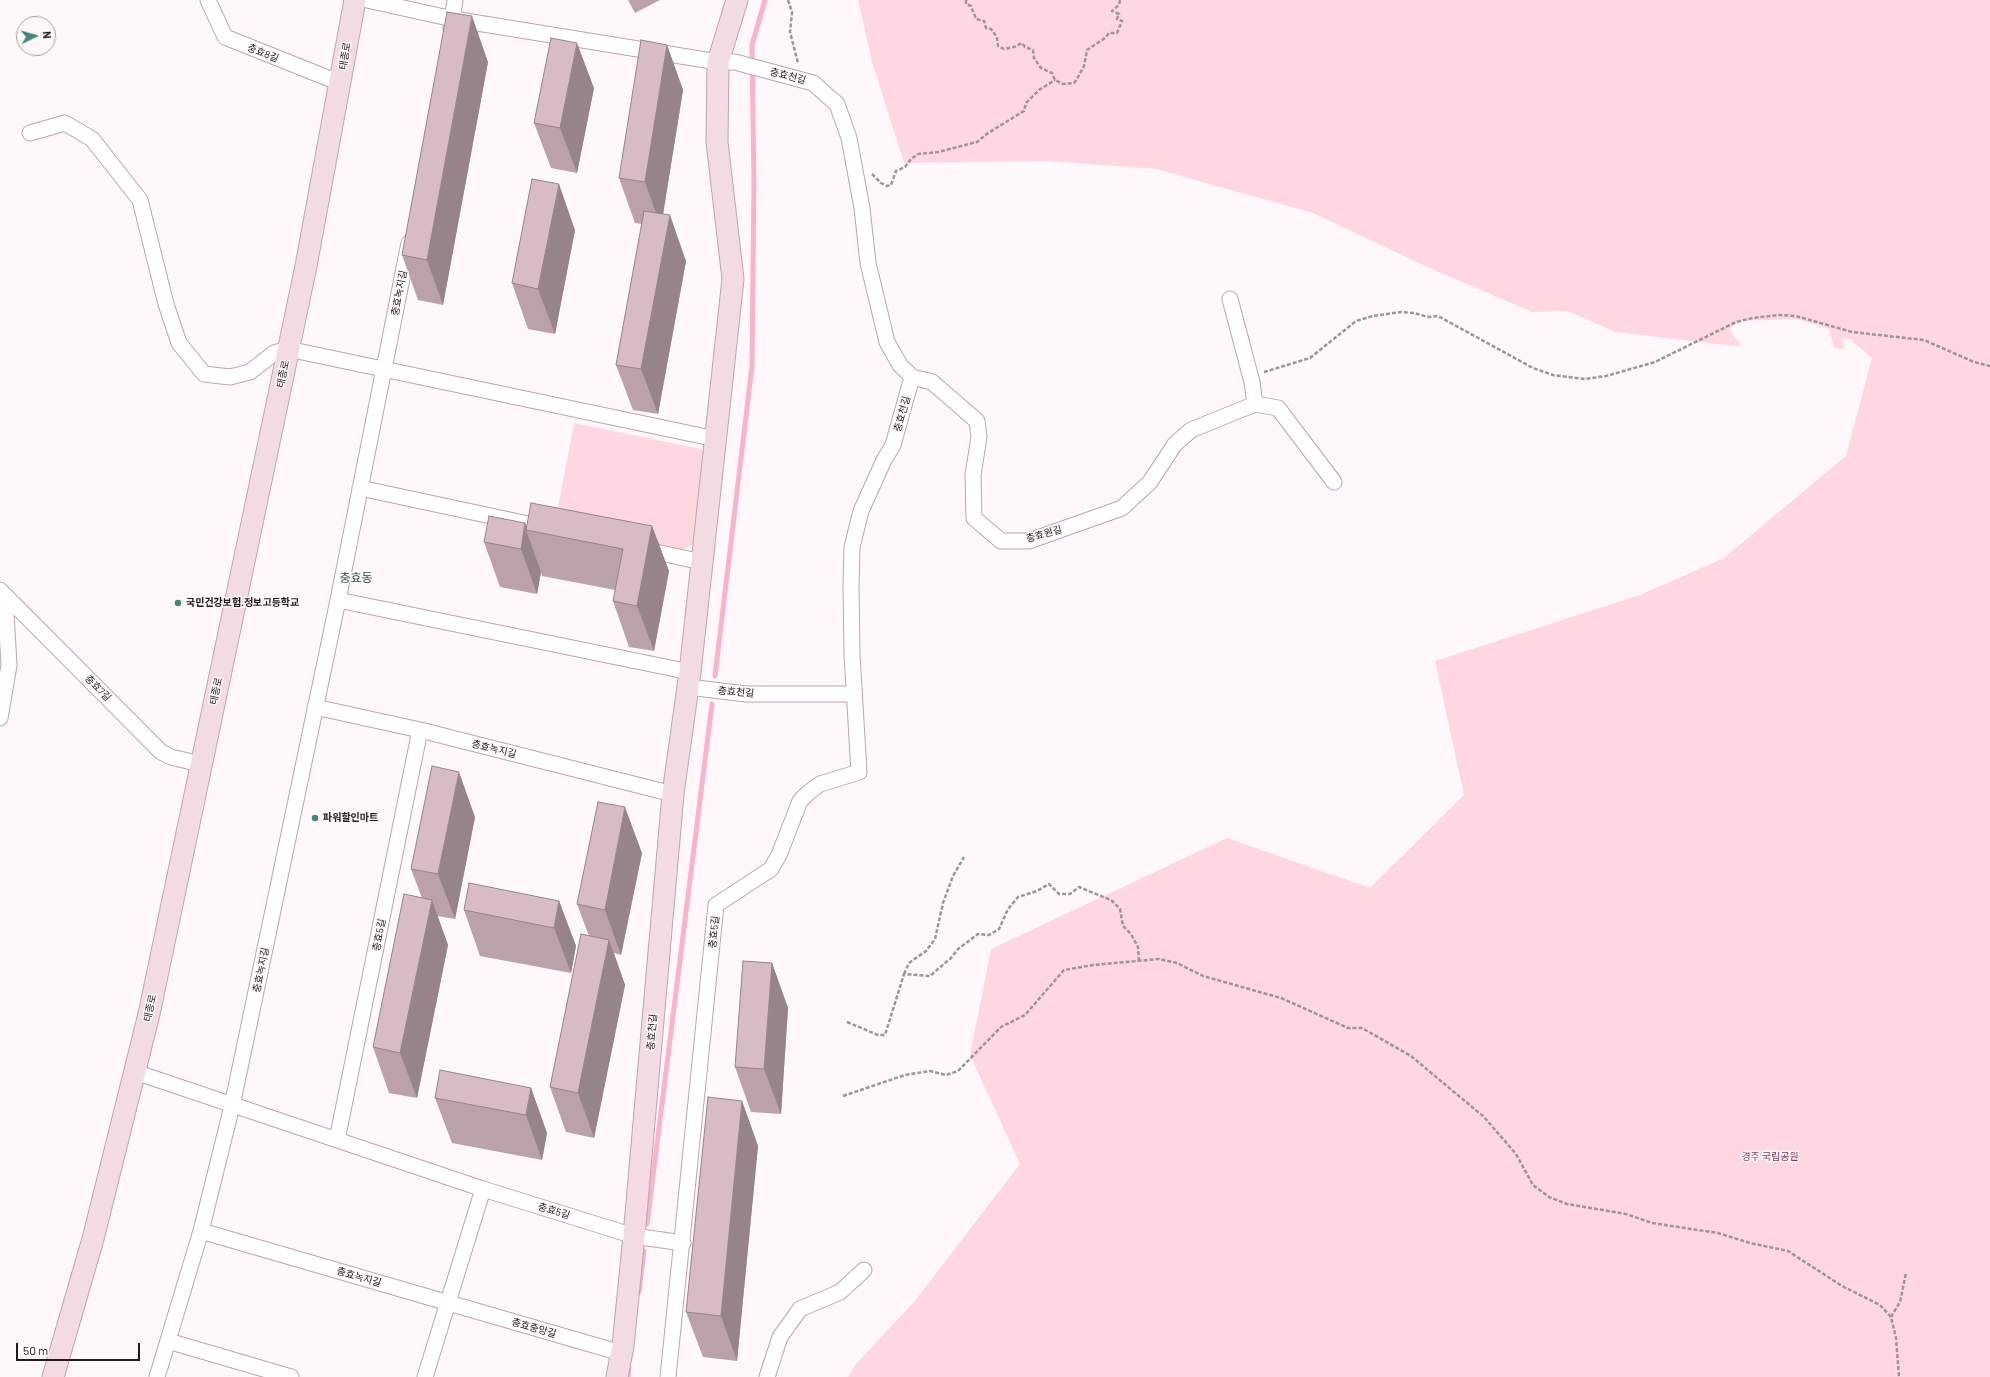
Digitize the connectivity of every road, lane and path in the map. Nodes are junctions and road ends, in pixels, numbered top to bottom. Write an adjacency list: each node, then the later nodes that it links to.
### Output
1 (208, 0): 14 (street, 충효8길)
2 (355, 0): 14 (street, 태종로)
3 (367, 0): 9 (street)
4 (455, 0): 9 (street)
5 (737, 0): 11 (street, 충효천길)
6 (788, 0): 13 (path)
7 (966, 0): 12 (path)
8 (1120, 0): 12 (path)
9 (453, 19): 10 (street); 11 (street)
10 (449, 42)
11 (718, 62): 13 (street, 충효천길); 25 (street, 충효천길)
12 (1055, 80): 16 (path)
13 (810, 82): 16 (street, 충효천길)
14 (340, 83): 19 (street, 태종로)
15 (30, 133): 19 (street)
16 (853, 158): 22 (street, 충효천길)
17 (411, 230): 21 (street, 충효녹지길)
18 (1230, 299): 23 (street)
19 (288, 350): 21 (street); 38 (street, 태종로)
20 (1990, 366): 23 (path)
21 (383, 370): 25 (street); 27 (street, 충효녹지길)
22 (912, 377): 24 (street, 충효원길); 34 (street, 충효천길)
23 (1252, 385): 24 (street)
24 (1255, 404): 26 (street)
25 (716, 440): 30 (street, 충효천길)
26 (1334, 482)
27 (360, 488): 28 (street); 32 (street, 충효녹지길)
28 (562, 532)
29 (625, 545): 30 (street)
30 (702, 562): 33 (street, 충효천길)
31 (3, 592): 36 (street, 충효7길); 38 (street, 충효7길)
32 (338, 600): 33 (street); 35 (street, 충효녹지길)
33 (689, 680): 34 (street, 충효천길); 39 (street, 충효천길)
34 (854, 694): 51 (street, 충효5길)
35 (315, 707): 37 (street, 충효녹지길); 46 (street, 충효녹지길)
36 (0, 718)
37 (420, 730): 39 (street, 충효녹지길); 47 (street, 충효5길)
38 (200, 764): 44 (street, 태종로)
39 (673, 794): 50 (street, 충효천길)
40 (964, 857): 42 (path)
41 (1139, 962): 42 (path); 45 (path); 55 (path)
42 (904, 974): 43 (path)
43 (847, 1022)
44 (135, 1072): 46 (street, 충효5길); 58 (street, 태종로)
45 (843, 1096)
46 (232, 1106): 47 (street, 충효5길); 49 (street, 충효녹지길)
47 (337, 1140): 48 (street, 충효5길)
48 (483, 1189): 50 (street, 충효5길); 54 (street)
49 (201, 1231): 54 (street, 충효녹지길); 56 (street, 충효녹지길)
50 (634, 1236): 51 (street, 충효5길); 57 (street, 충효천길)
51 (683, 1242): 63 (street, 충효5길)
52 (864, 1270): 64 (street)
53 (1906, 1273): 55 (path)
54 (448, 1302): 57 (street, 충효중앙길); 61 (street)
55 (1891, 1317): 65 (path)
56 (168, 1341): 59 (street, 충효녹지길); 60 (street)
57 (621, 1353): 62 (street, 충효천길)
58 (53, 1377)
59 (157, 1377)
60 (290, 1377)
61 (425, 1377)
62 (617, 1377)
63 (668, 1377)
64 (768, 1377)
65 (1899, 1377)

